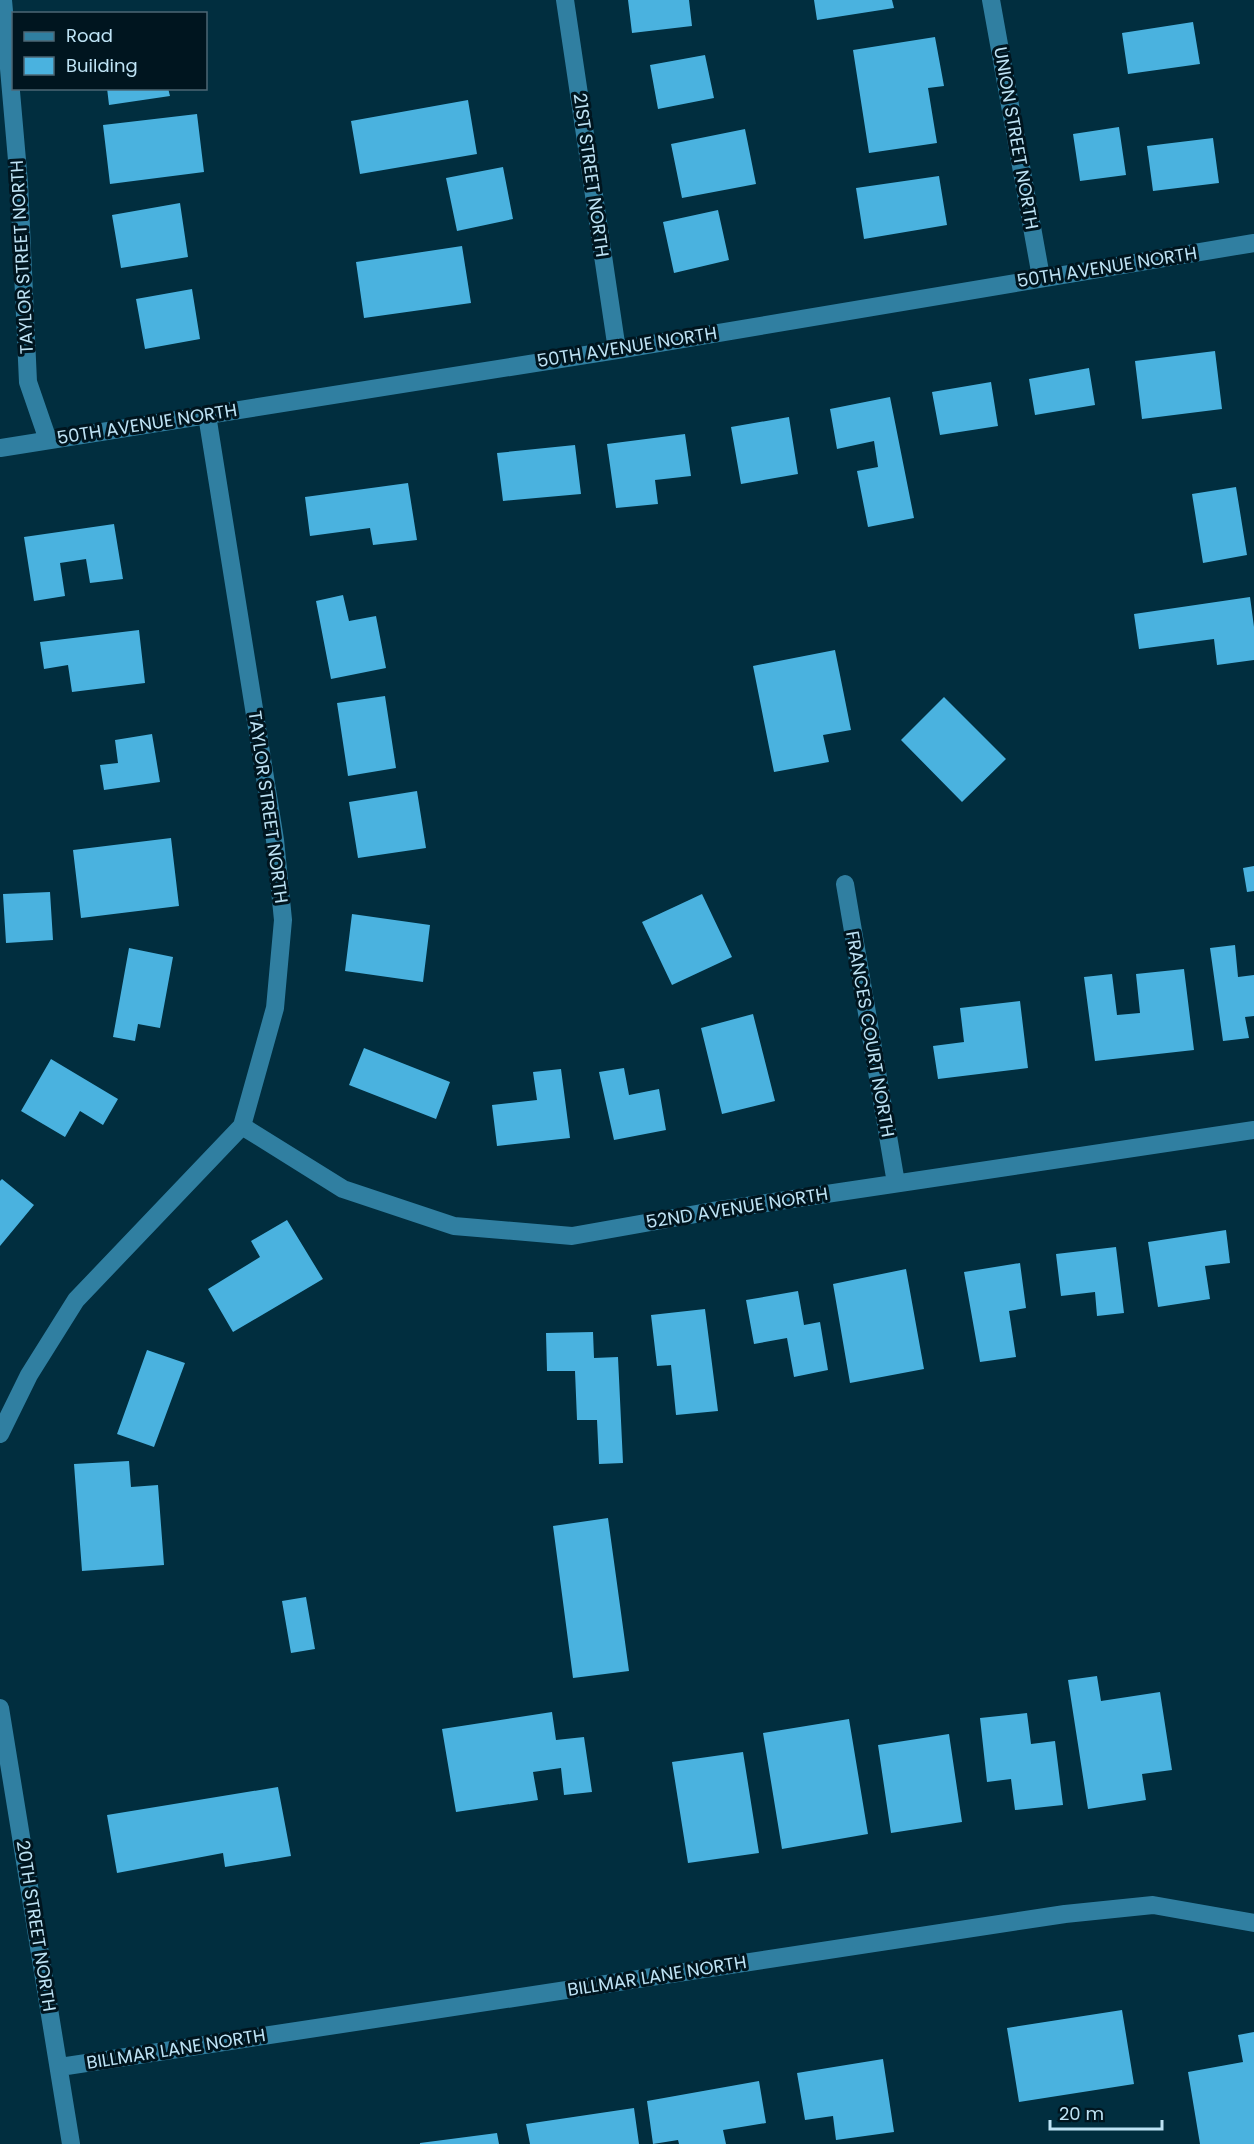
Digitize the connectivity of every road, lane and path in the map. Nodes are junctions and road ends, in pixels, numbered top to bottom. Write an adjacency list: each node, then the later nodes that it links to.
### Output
1 (3, 0): 8 (street, TAYLOR STREET NORTH)
2 (566, 0): 6 (street, 21ST STREET NORTH)
3 (991, 0): 5 (street, UNION STREET NORTH)
4 (1254, 243): 5 (street, 50TH AVENUE NORTH)
5 (1041, 277): 6 (street, 50TH AVENUE NORTH)
6 (617, 350): 7 (street, 50TH AVENUE NORTH)
7 (207, 415): 8 (street, 50TH AVENUE NORTH); 11 (street, TAYLOR STREET NORTH)
8 (48, 440): 9 (street, 50TH AVENUE NORTH)
9 (0, 448)
10 (845, 884): 13 (street, FRANCES COURT NORTH)
11 (242, 1126): 13 (street, 52ND AVENUE NORTH); 14 (street, TAYLOR STREET NORTH)
12 (1254, 1130): 13 (street, 52ND AVENUE NORTH)
13 (896, 1183)
14 (0, 1434)
15 (0, 1708): 17 (street, 20TH STREET NORTH)
16 (1254, 1923): 17 (street, BILLMAR LANE NORTH)
17 (60, 2067): 18 (street, 20TH STREET NORTH)
18 (71, 2144)

